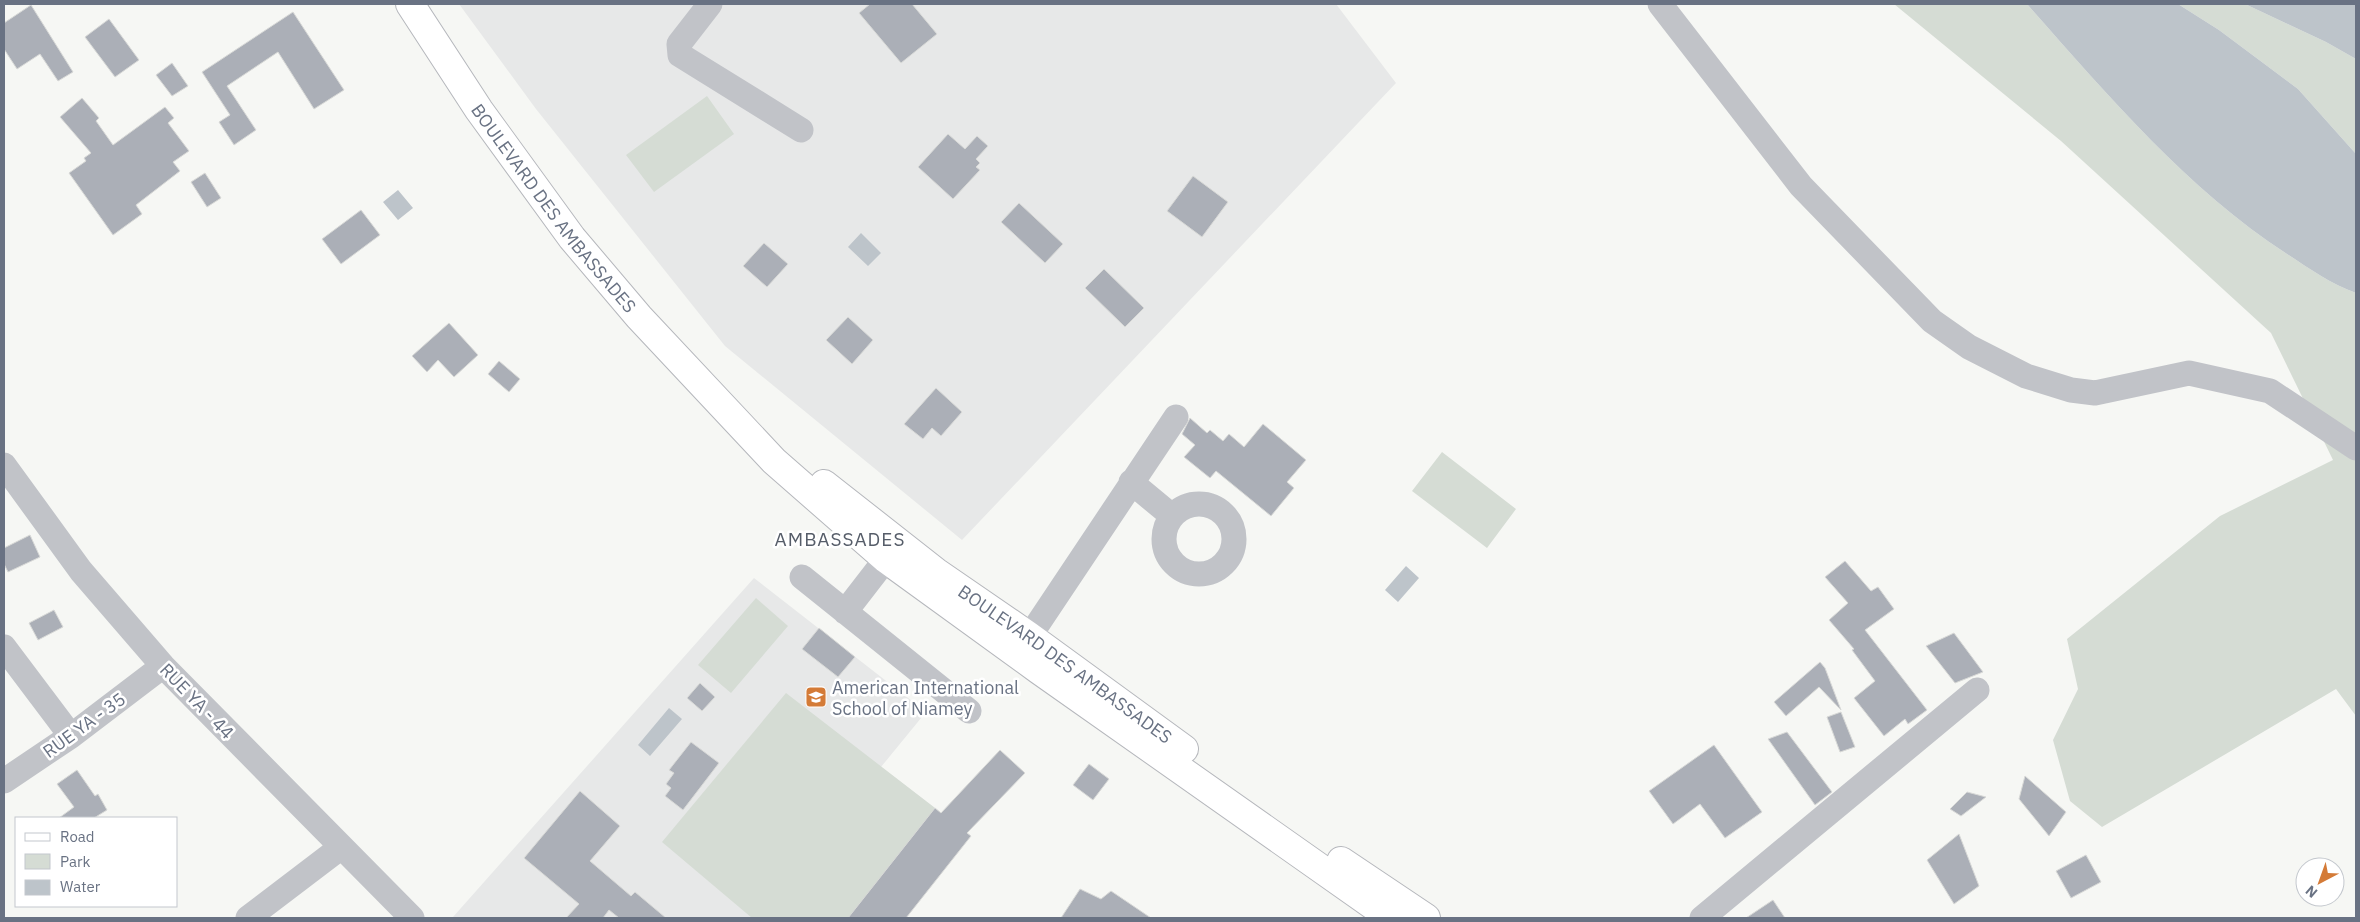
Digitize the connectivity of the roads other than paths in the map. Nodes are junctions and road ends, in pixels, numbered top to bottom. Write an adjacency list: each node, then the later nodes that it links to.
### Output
1 (410, 4): 5 (main road, BOULEVARD DES AMBASSADES)
2 (710, 4): 4 (street)
3 (1660, 4): 7 (street)
4 (801, 130)
5 (714, 399): 11 (main road, BOULEVARD DES AMBASSADES); 14 (main road, BOULEVARD DES AMBASSADES)
6 (1176, 417): 9 (street)
7 (2356, 448)
8 (4, 464): 16 (street, RUE YA - 44)
9 (1131, 482): 10 (street); 14 (street)
10 (1172, 516)
11 (886, 559): 13 (street); 14 (main road, BOULEVARD DES AMBASSADES)
12 (802, 577): 13 (street)
13 (845, 612): 18 (street)
14 (1024, 645): 24 (main road, BOULEVARD DES AMBASSADES); 25 (main road, BOULEVARD DES AMBASSADES)
15 (4, 647): 19 (street)
16 (163, 666): 19 (street, RUE YA - 35); 21 (street, RUE YA - 44)
17 (1977, 690): 26 (street)
18 (969, 711)
19 (71, 736): 20 (street, RUE YA - 35)
20 (4, 781)
21 (340, 848): 22 (street); 23 (street, RUE YA - 44)
22 (248, 918)
23 (412, 918)
24 (1391, 918)
25 (1426, 918)
26 (1702, 918)

